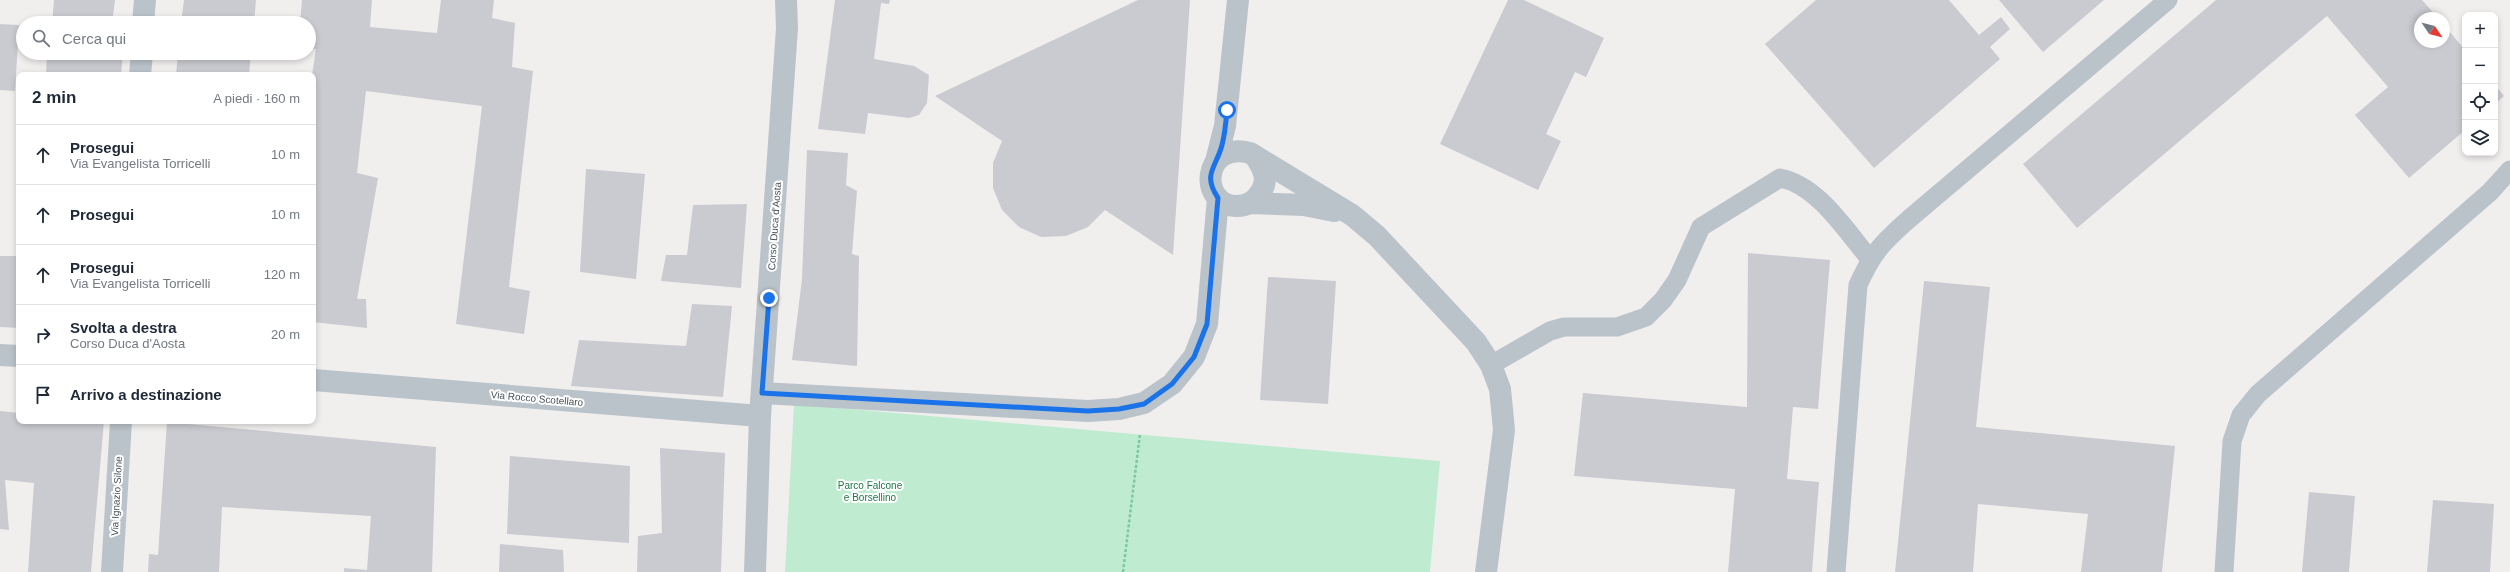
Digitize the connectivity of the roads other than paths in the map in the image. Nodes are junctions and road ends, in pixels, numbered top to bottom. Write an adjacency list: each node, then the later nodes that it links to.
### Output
1 (145, 0): 5 (street)
2 (786, 0): 20 (street, Corso Duca d'Aosta)
3 (1238, 0): 8 (street)
4 (2168, 0): 15 (lane)
5 (144, 16)
6 (141, 60): 7 (street)
7 (140, 72)
8 (1225, 126): 9 (street); 10 (street)
9 (1254, 156): 10 (street); 13 (street); 14 (street)
10 (1216, 161): 12 (street)
11 (2510, 170): 27 (lane)
12 (1218, 198): 13 (street); 20 (street)
13 (1250, 203): 14 (street)
14 (1352, 215): 18 (street)
15 (1870, 259): 18 (lane); 26 (lane)
16 (0, 355): 17 (street)
17 (16, 356)
18 (1491, 365): 25 (street)
19 (316, 380): 21 (street, Via Rocco Scotellaro)
20 (762, 393): 21 (street, Corso Duca d'Aosta)
21 (760, 416): 24 (street, Corso Duca d'Aosta)
22 (121, 424): 23 (street, Via Ignazio Silone)
23 (112, 572)
24 (755, 572)
25 (1486, 572)
26 (1836, 572)
27 (2224, 572)

